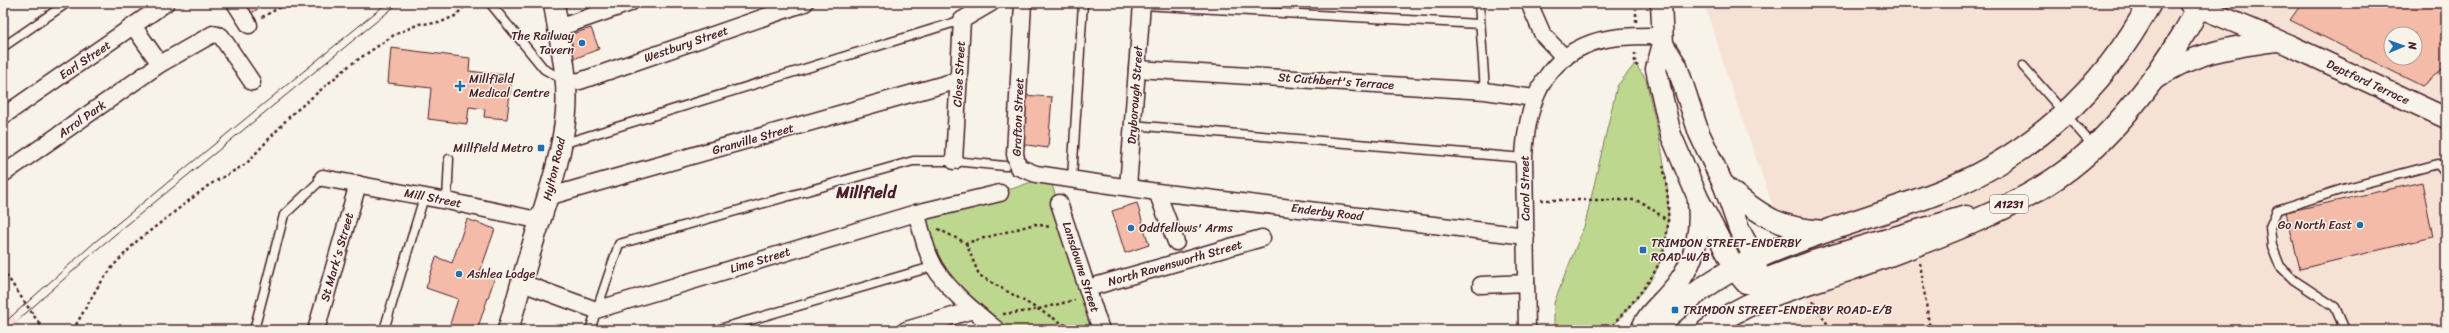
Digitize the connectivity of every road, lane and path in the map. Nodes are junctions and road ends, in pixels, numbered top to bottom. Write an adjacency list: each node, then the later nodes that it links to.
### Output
1 (67, 3): 26 (lane)
2 (166, 3): 22 (street, Earl Street)
3 (235, 3): 21 (street)
4 (288, 3): 21 (path)
5 (468, 3): 91 (path)
6 (490, 3): 35 (lane)
7 (554, 3): 23 (street, Hylton Road)
8 (630, 3): 23 (street)
9 (805, 3): 35 (street, Westbury Street)
10 (991, 3): 19 (street)
11 (1023, 3): 53 (street, Grafton Street)
12 (1083, 3): 53 (lane)
13 (1479, 3): 20 (lane)
14 (1529, 3): 27 (street)
15 (1661, 3): 24 (street)
16 (2150, 3): 39 (main road)
17 (1142, 4): 20 (lane); 32 (street, Dryborough Street)
18 (2196, 4): 25 (street, Deptford Terrace); 36 (main road, A1231)
19 (962, 20): 33 (street, Close Street); 43 (lane)
20 (1479, 24): 37 (lane)
21 (249, 25)
22 (134, 27): 28 (street); 40 (street, Earl Street)
23 (558, 28): 35 (street, Hylton Road)
24 (1663, 40): 27 (street, Carol Street); 55 (street); 61 (street)
25 (2284, 43): 36 (street); 41 (street, Deptford Terrace)
26 (3, 47)
27 (1565, 58): 38 (street, Carol Street)
28 (160, 64): 34 (street, Arrol Park); 50 (street, Arrol Park)
29 (1635, 64): 31 (path)
30 (2023, 66): 39 (lane)
31 (1640, 68)
32 (1137, 69): 37 (street, St Cuthbert's Terrace); 42 (street, Dryborough Street)
33 (958, 80): 47 (street, Close Street); 60 (street, Granville Street)
34 (252, 82)
35 (566, 82): 43 (street, Hylton Road)
36 (2151, 82): 44 (main road, A1231)
37 (1485, 91): 38 (street, St Cuthbert's Terrace)
38 (1534, 98): 45 (street, Carol Street)
39 (2066, 114): 44 (lane); 70 (main road)
40 (3, 116)
41 (2446, 118)
42 (1132, 125): 45 (lane); 56 (street, Dryborough Street)
43 (561, 144): 60 (street, Hylton Road)
44 (2094, 147): 65 (main road, A1231)
45 (1524, 158): 63 (street, Carol Street)
46 (449, 159): 62 (lane)
47 (954, 161): 49 (lane); 88 (lane)
48 (1663, 164): 68 (path)
49 (1005, 166)
50 (3, 174)
51 (2446, 174): 109 (lane)
52 (323, 178): 54 (street, Mill Street); 92 (lane)
53 (1072, 178): 56 (street, Grafton Street)
54 (358, 184): 59 (street, Mill Street); 93 (street, St Mark's Street)
55 (1724, 186): 70 (street); 76 (street)
56 (1128, 187): 57 (street, Enderby Road)
57 (1157, 192): 71 (street, Enderby Road); 73 (street)
58 (1000, 193): 66 (street, Lime Street)
59 (424, 197): 62 (street, Mill Street); 94 (lane)
60 (547, 197): 67 (street, Hylton Road)
61 (1698, 198): 78 (street); 104 (street)
62 (447, 201): 67 (street, Mill Street)
63 (1526, 201): 68 (path); 71 (street, Carol Street)
64 (1059, 203): 69 (street, Lansdowne Street)
65 (2000, 208): 80 (main road); 86 (main road, A1231)
66 (918, 216): 74 (path); 77 (street); 88 (street, Lime Street)
67 (542, 221): 81 (street, Hylton Road)
68 (1668, 221): 103 (path)
69 (1066, 222): 74 (path); 84 (street, Lansdowne Street)
70 (1825, 231): 76 (main road)
71 (1526, 236): 82 (street, Carol Street)
72 (1262, 238): 84 (street, North Ravensworth Street)
73 (1176, 242)
74 (966, 243): 87 (path)
75 (1919, 258): 108 (path)
76 (1755, 259): 78 (main road); 80 (street)
77 (935, 266): 89 (street); 97 (lane)
78 (1735, 269): 80 (main road); 105 (main road)
79 (3, 270): 90 (path, bridge)
80 (1760, 282): 86 (street)
81 (522, 283): 88 (street); 95 (street, Hylton Road)
82 (1526, 283): 83 (street); 102 (street, Carol Street)
83 (1481, 285)
84 (1090, 292): 87 (path); 101 (street, Lansdowne Street)
85 (1811, 296): 107 (path)
86 (1750, 304): 106 (main road, A1231)
87 (1038, 309): 89 (path); 100 (path)
88 (596, 310): 96 (lane)
89 (976, 313): 98 (street); 99 (street)
90 (43, 330)
91 (73, 330)
92 (254, 330)
93 (316, 330)
94 (384, 330)
95 (508, 330)
96 (590, 330)
97 (716, 330)
98 (906, 330)
99 (997, 330)
100 (1074, 330)
101 (1101, 330)
102 (1527, 330)
103 (1609, 330)
104 (1641, 330)
105 (1652, 330)
106 (1708, 330)
107 (1831, 330)
108 (1930, 330)
109 (2345, 330)

